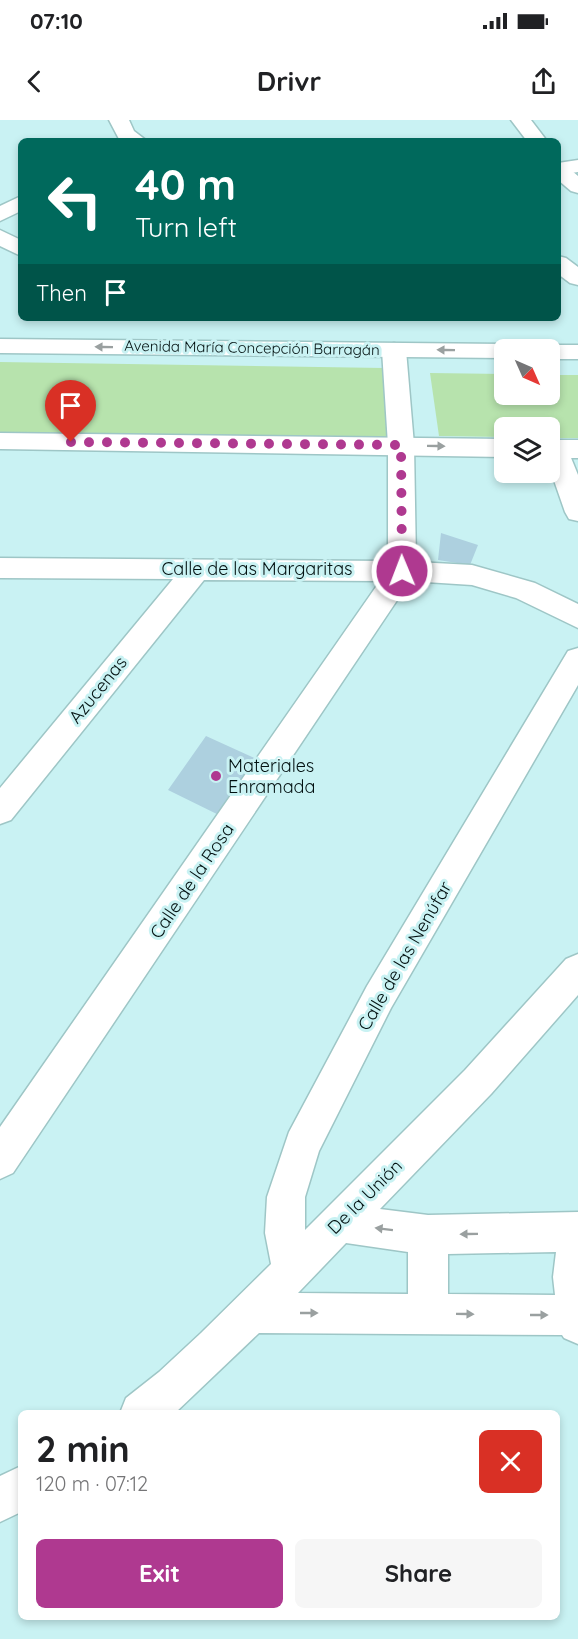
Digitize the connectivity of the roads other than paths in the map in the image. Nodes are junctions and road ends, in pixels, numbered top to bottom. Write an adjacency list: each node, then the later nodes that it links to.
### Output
1 (521, 120): 2 (street)
2 (535, 138)
3 (578, 166): 4 (street)
4 (561, 169)
5 (561, 172): 6 (street)
6 (578, 187)
7 (18, 204): 8 (street)
8 (0, 215)
9 (0, 237): 10 (street)
10 (18, 247)
11 (18, 261): 12 (street)
12 (0, 262)
13 (561, 263): 15 (street)
14 (561, 265): 16 (street)
15 (578, 268)
16 (578, 280): 17 (street)
17 (561, 283)
18 (0, 346): 19 (street, Avenida María Concepción Barragán, one-way to 18)
19 (394, 350): 20 (street, Avenida María Concepción Barragán, one-way to 19); 24 (street)
20 (494, 351)
21 (560, 352): 22 (street)
22 (578, 352)
23 (0, 441): 24 (street)
24 (401, 445): 25 (street, one-way to 25); 30 (street)
25 (494, 448)
26 (561, 449): 27 (street)
27 (578, 512)
28 (0, 568): 29 (street, Calle de las Margaritas)
29 (197, 569): 30 (street, Calle de las Margaritas); 33 (street, Azucenas)
30 (402, 571): 31 (street, Calle de las Margaritas); 35 (street, Calle de la Rosa)
31 (578, 617)
32 (578, 660): 39 (street, Calle de las Nenúfar)
33 (0, 811)
34 (578, 970): 36 (street, De la Unión)
35 (0, 1160)
36 (339, 1223): 38 (street, one-way to 36); 39 (street, De la Unión)
37 (578, 1232): 38 (street, one-way to 38); 42 (street)
38 (428, 1235): 41 (street)
39 (292, 1271): 40 (street, De la Unión)
40 (250, 1313): 41 (street, one-way to 41); 43 (street, De la Unión)
41 (428, 1314): 42 (street, one-way to 42)
42 (577, 1319)
43 (145, 1410)
44 (18, 1490): 45 (street)
45 (0, 1500)

